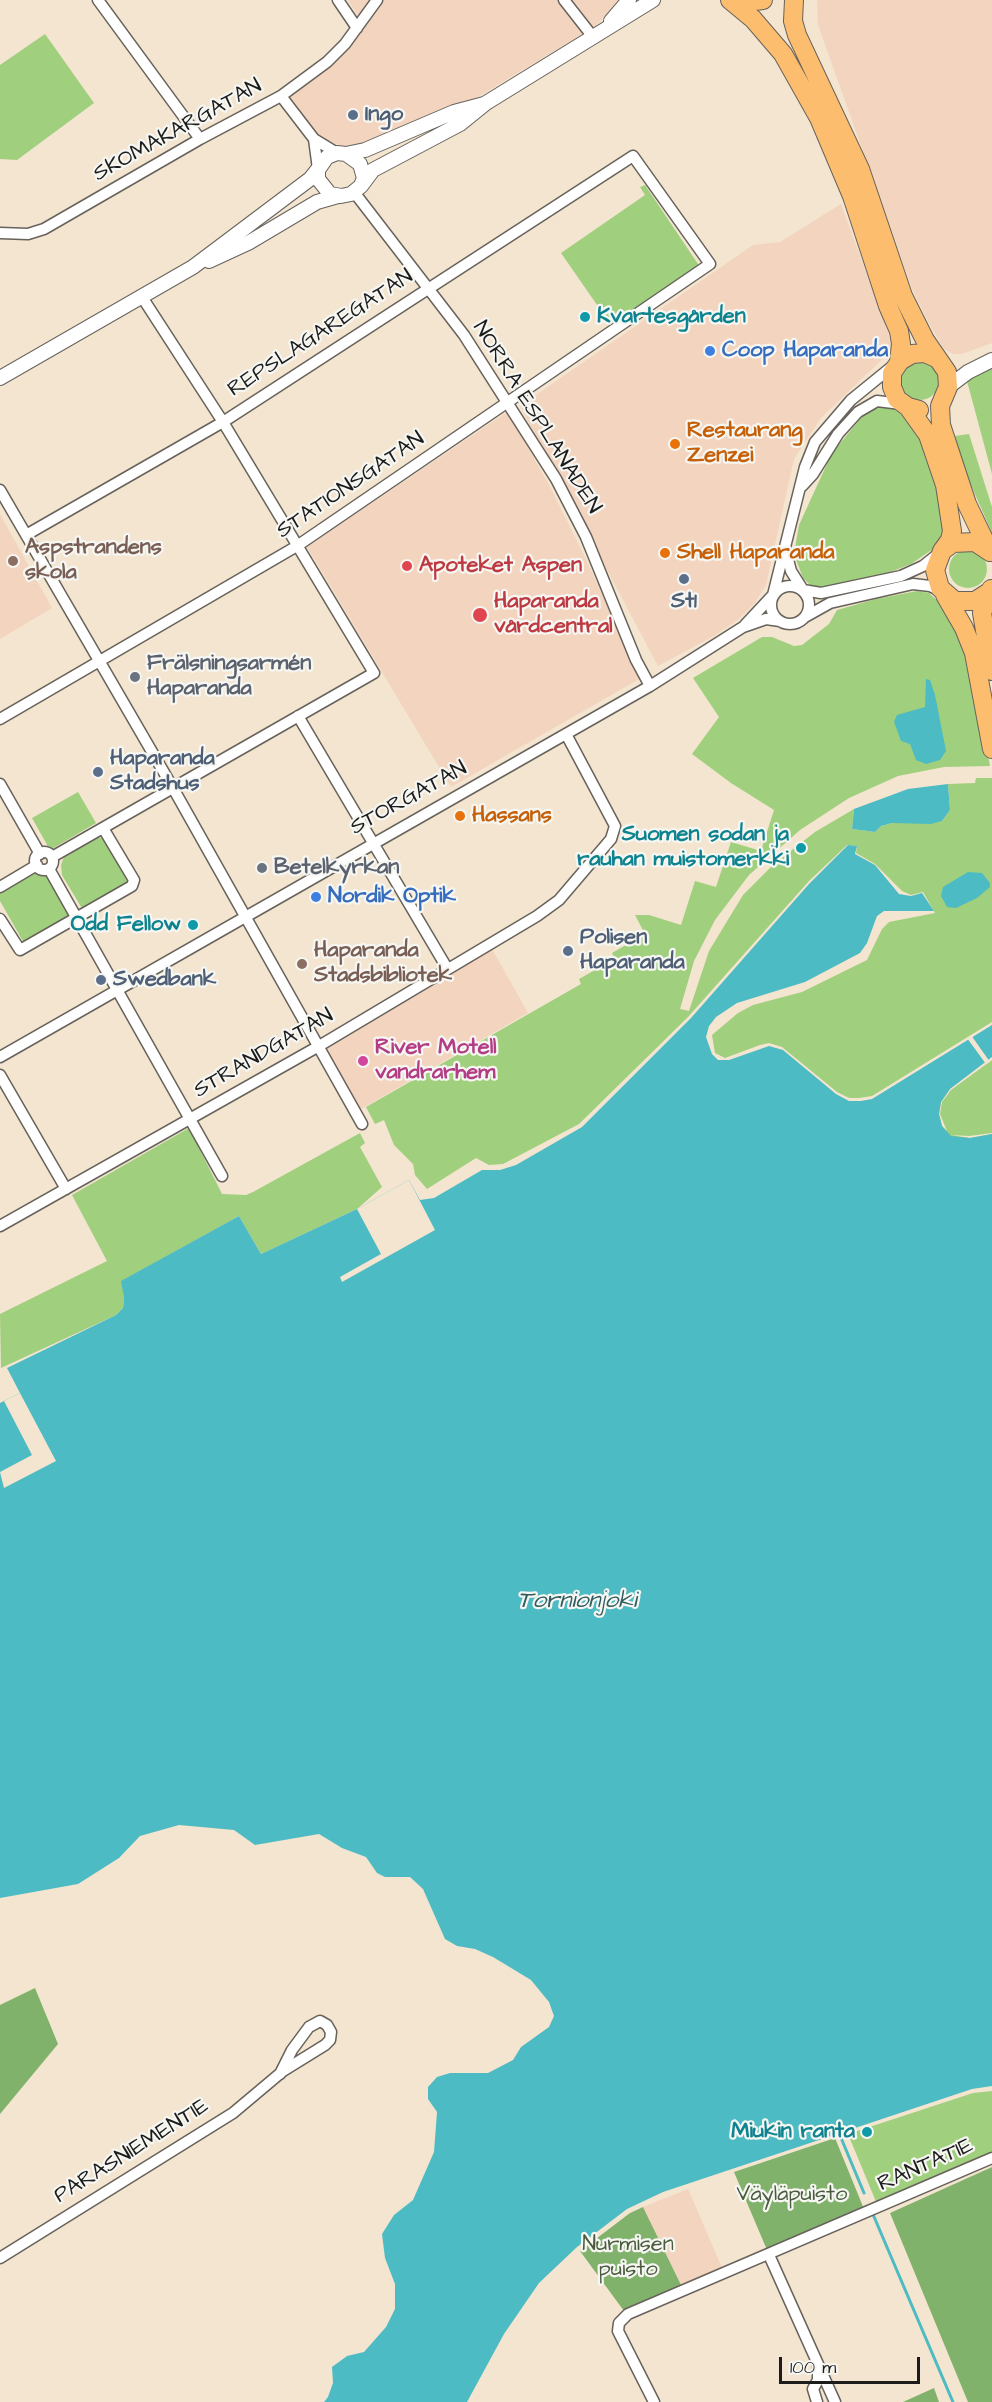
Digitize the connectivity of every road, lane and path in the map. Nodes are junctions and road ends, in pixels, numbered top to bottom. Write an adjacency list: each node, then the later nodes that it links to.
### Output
1 (98, 0): 15 (street)
2 (338, 0): 11 (street)
3 (376, 0): 11 (street, SKOMAKARGATAN)
4 (564, 0): 12 (street)
5 (629, 0): 10 (street)
6 (653, 0): 10 (street)
7 (730, 0): 8 (highway); 27 (highway)
8 (763, 0)
9 (794, 0): 26 (highway)
10 (605, 27): 12 (street)
11 (357, 28): 13 (street, SKOMAKARGATAN)
12 (593, 37): 14 (street)
13 (281, 96): 15 (street, SKOMAKARGATAN); 16 (street)
14 (486, 103): 17 (street); 20 (street)
15 (200, 139): 22 (street, SKOMAKARGATAN)
16 (314, 139): 17 (street); 19 (street)
17 (342, 154): 19 (street); 20 (street)
18 (633, 156): 24 (street, REPSLAGAREGATAN); 31 (street, STATIONSGATAN)
19 (318, 169): 21 (street); 23 (street)
20 (358, 188): 21 (street); 24 (street, NORRA ESPLANADEN)
21 (338, 196): 23 (street)
22 (0, 233)
23 (193, 267): 25 (street)
24 (427, 287): 31 (street, NORRA ESPLANADEN); 33 (street, REPSLAGAREGATAN)
25 (142, 297): 29 (street); 33 (street)
26 (940, 361): 27 (highway); 28 (street); 30 (highway)
27 (898, 362): 32 (highway); 34 (street, STORGATAN)
28 (986, 363): 30 (street)
29 (0, 378)
30 (945, 393): 32 (highway); 40 (highway)
31 (510, 404): 37 (street, STATIONSGATAN); 50 (street, NORRA ESPLANADEN)
32 (905, 406): 34 (street, STORGATAN); 39 (highway)
33 (223, 422): 36 (street, REPSLAGAREGATAN); 37 (street)
34 (801, 486): 38 (street, STORGATAN)
35 (0, 490): 36 (street)
36 (26, 535): 48 (street)
37 (297, 546): 48 (street, STATIONSGATAN); 51 (street)
38 (785, 549): 42 (street, STORGATAN); 43 (street, STORGATAN)
39 (942, 551): 40 (highway); 42 (street); 44 (highway)
40 (991, 553)
41 (991, 589): 44 (highway); 49 (highway)
42 (803, 590): 43 (street); 45 (street, STORGATAN)
43 (773, 595): 46 (street, STORGATAN); 47 (street, STORGATAN)
44 (945, 595): 45 (street); 54 (highway)
45 (805, 617): 46 (street, STORGATAN)
46 (780, 621): 47 (street, STORGATAN)
47 (743, 627): 50 (street, STORGATAN)
48 (99, 662): 52 (street, STATIONSGATAN); 56 (street)
49 (992, 671)
50 (650, 686): 53 (street, STORGATAN)
51 (298, 716): 56 (street); 58 (street)
52 (0, 719)
53 (566, 734): 58 (street, STORGATAN); 67 (street, STRANDGATAN)
54 (992, 749)
55 (0, 784): 59 (street)
56 (173, 788): 57 (street); 64 (street)
57 (103, 828): 60 (street); 65 (street)
58 (373, 842): 64 (street, STORGATAN); 67 (street)
59 (40, 854): 60 (street); 61 (street)
60 (52, 857): 62 (street)
61 (37, 865): 62 (street); 63 (street)
62 (49, 869): 65 (street)
63 (0, 887)
64 (244, 916): 68 (street, STORGATAN); 69 (street)
65 (77, 918): 66 (street); 68 (street)
66 (0, 919)
67 (447, 968): 69 (street, STRANDGATAN)
68 (119, 989): 70 (street, STORGATAN); 72 (street)
69 (319, 1046): 72 (street, STRANDGATAN); 73 (street)
70 (0, 1057)
71 (0, 1075): 75 (street)
72 (191, 1118): 74 (street); 75 (street, STRANDGATAN)
73 (362, 1124)
74 (222, 1176)
75 (66, 1189): 76 (street, STRANDGATAN)
76 (0, 1226)
77 (280, 2074): 77 (street, PARASNIEMENTIE); 80 (street, PARASNIEMENTIE)
78 (992, 2158): 79 (street, RANTATIE)
79 (769, 2255): 81 (street); 82 (street, RANTATIE)
80 (0, 2258)
81 (816, 2359): 83 (street); 84 (street)
82 (654, 2402)
83 (817, 2402)
84 (835, 2402)

